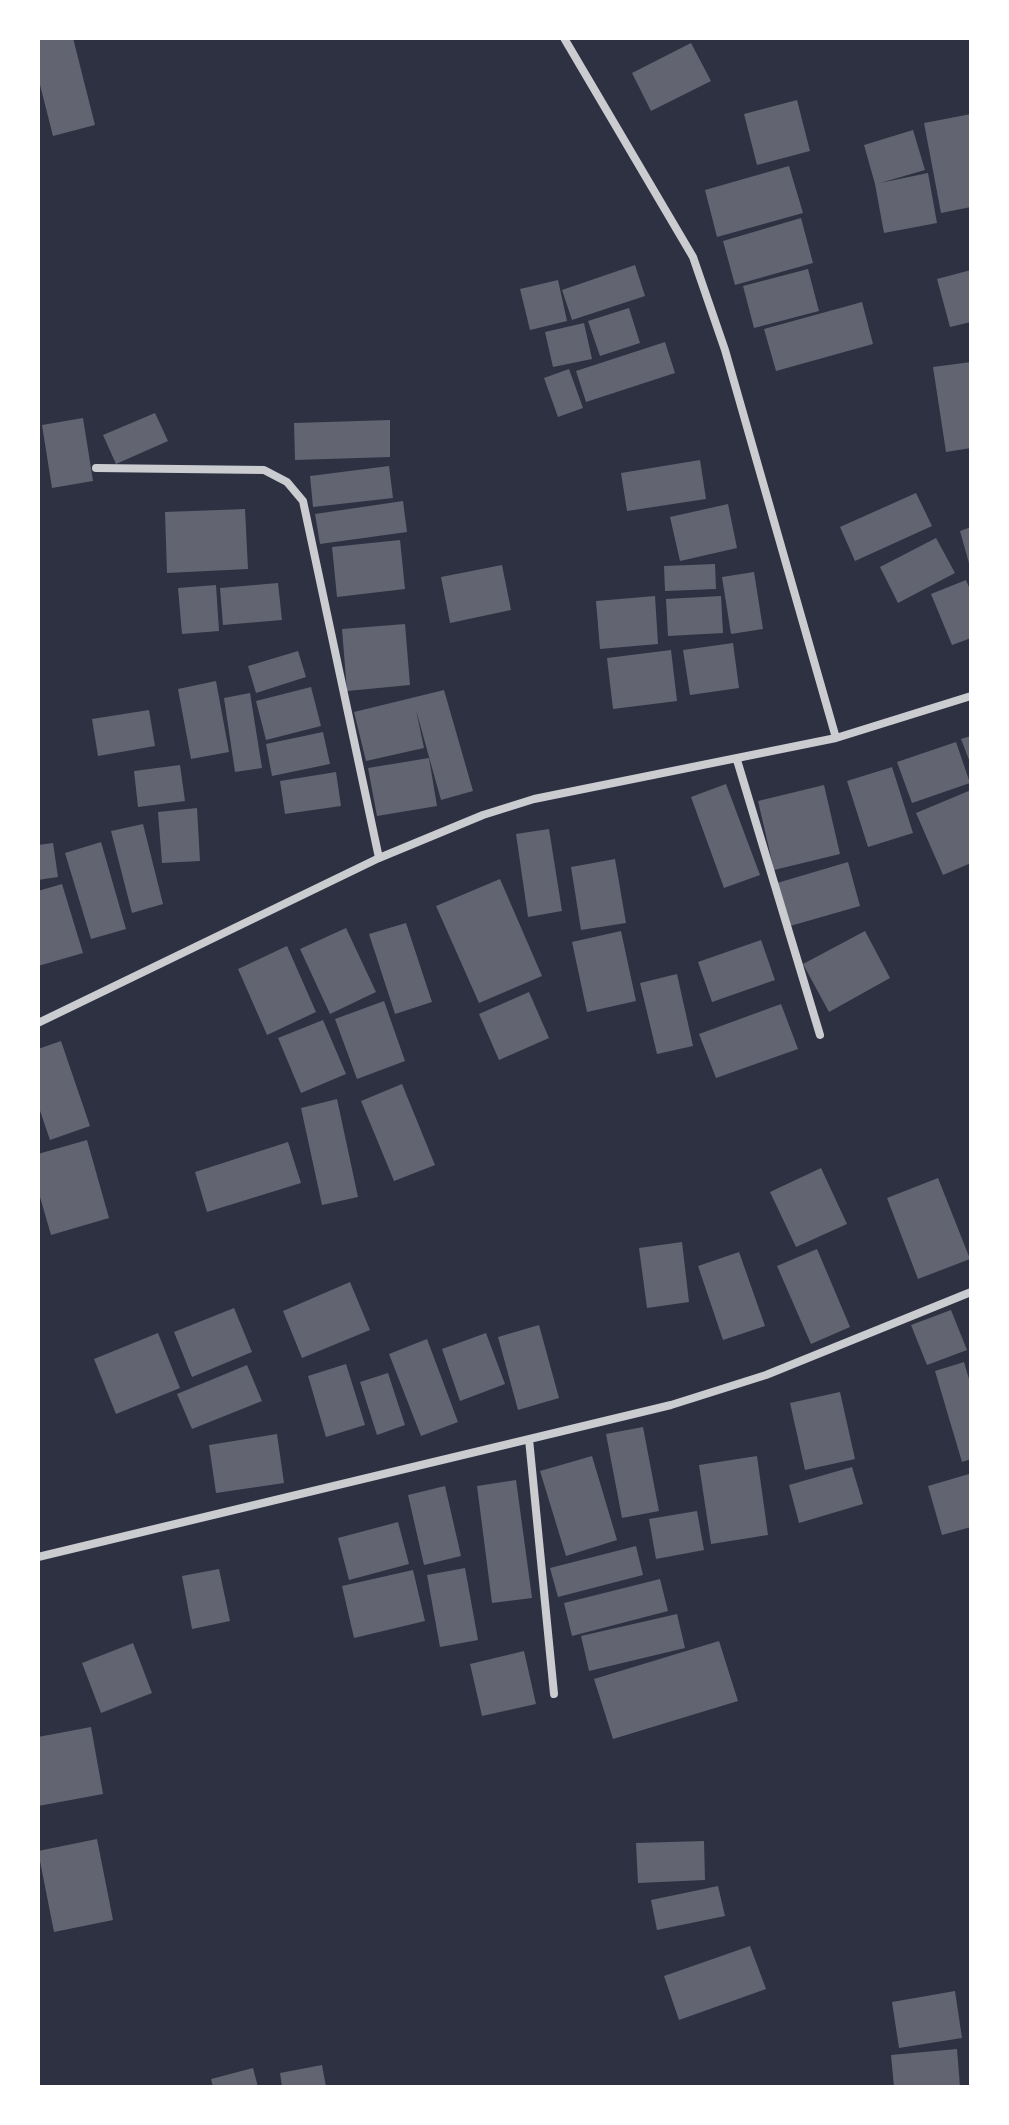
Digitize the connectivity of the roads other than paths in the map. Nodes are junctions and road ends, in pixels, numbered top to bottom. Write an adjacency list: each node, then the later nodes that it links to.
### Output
1 (564, 38): 4 (street)
2 (96, 468): 6 (street)
3 (971, 696): 4 (street)
4 (836, 738): 5 (street)
5 (737, 760): 6 (street); 8 (street)
6 (379, 858): 7 (street)
7 (38, 1023)
8 (820, 1035)
9 (971, 1292): 10 (street)
10 (529, 1439): 11 (street); 12 (street)
11 (38, 1557)
12 (554, 1694)

